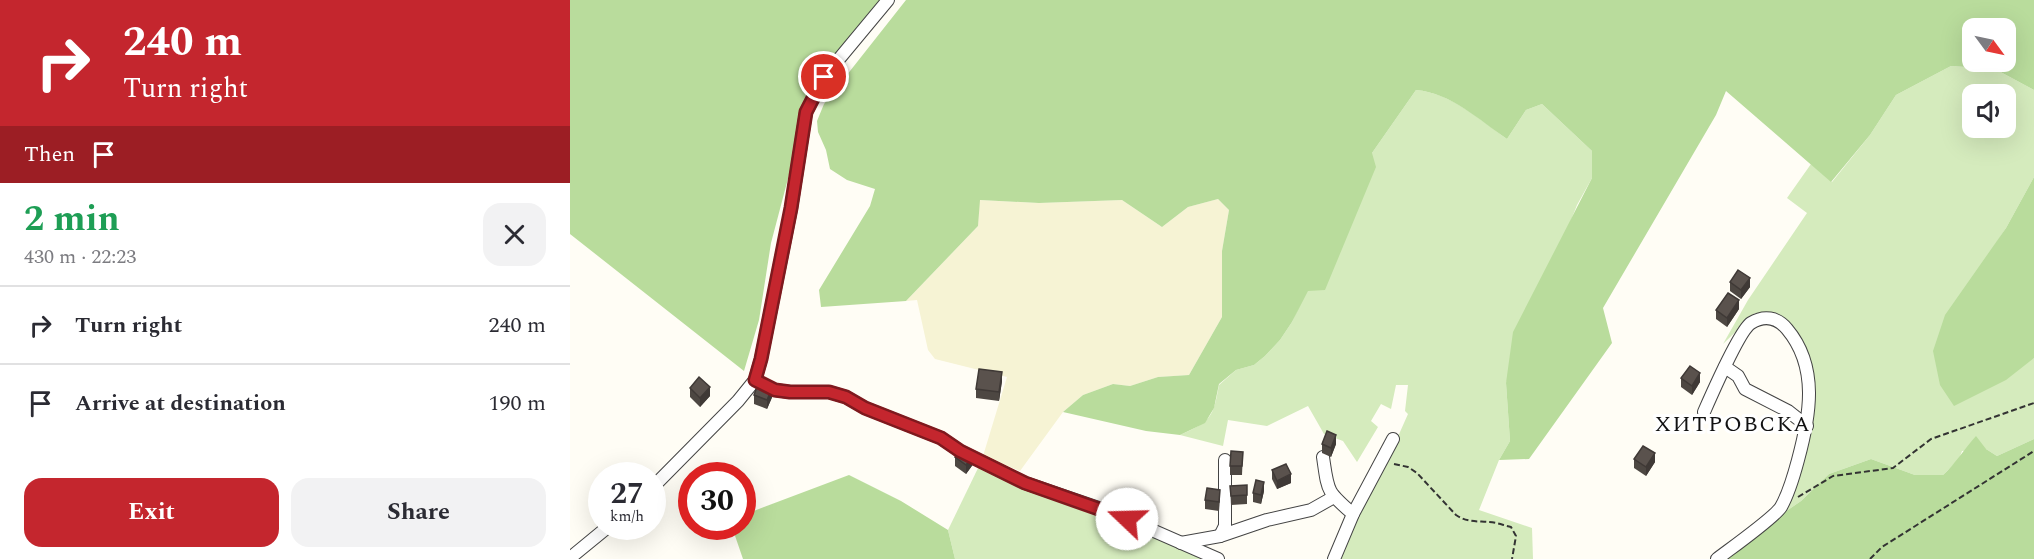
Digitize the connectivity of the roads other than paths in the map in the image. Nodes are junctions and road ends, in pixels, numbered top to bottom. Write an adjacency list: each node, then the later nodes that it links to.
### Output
1 (888, 0): 3 (street)
2 (1725, 367): 4 (street); 5 (street); 5 (street)
3 (755, 380): 9 (street); 14 (street)
4 (1704, 412)
5 (1807, 426): 18 (street)
6 (1393, 439): 11 (street)
7 (1323, 457): 10 (street)
8 (1225, 460): 12 (street)
9 (666, 474)
10 (1334, 497): 11 (street); 12 (street)
11 (1353, 514): 17 (street)
12 (1220, 536): 14 (street)
13 (592, 540): 15 (street)
14 (1180, 543): 16 (street)
15 (570, 558)
16 (1218, 559)
17 (1334, 559)
18 (1717, 559)

